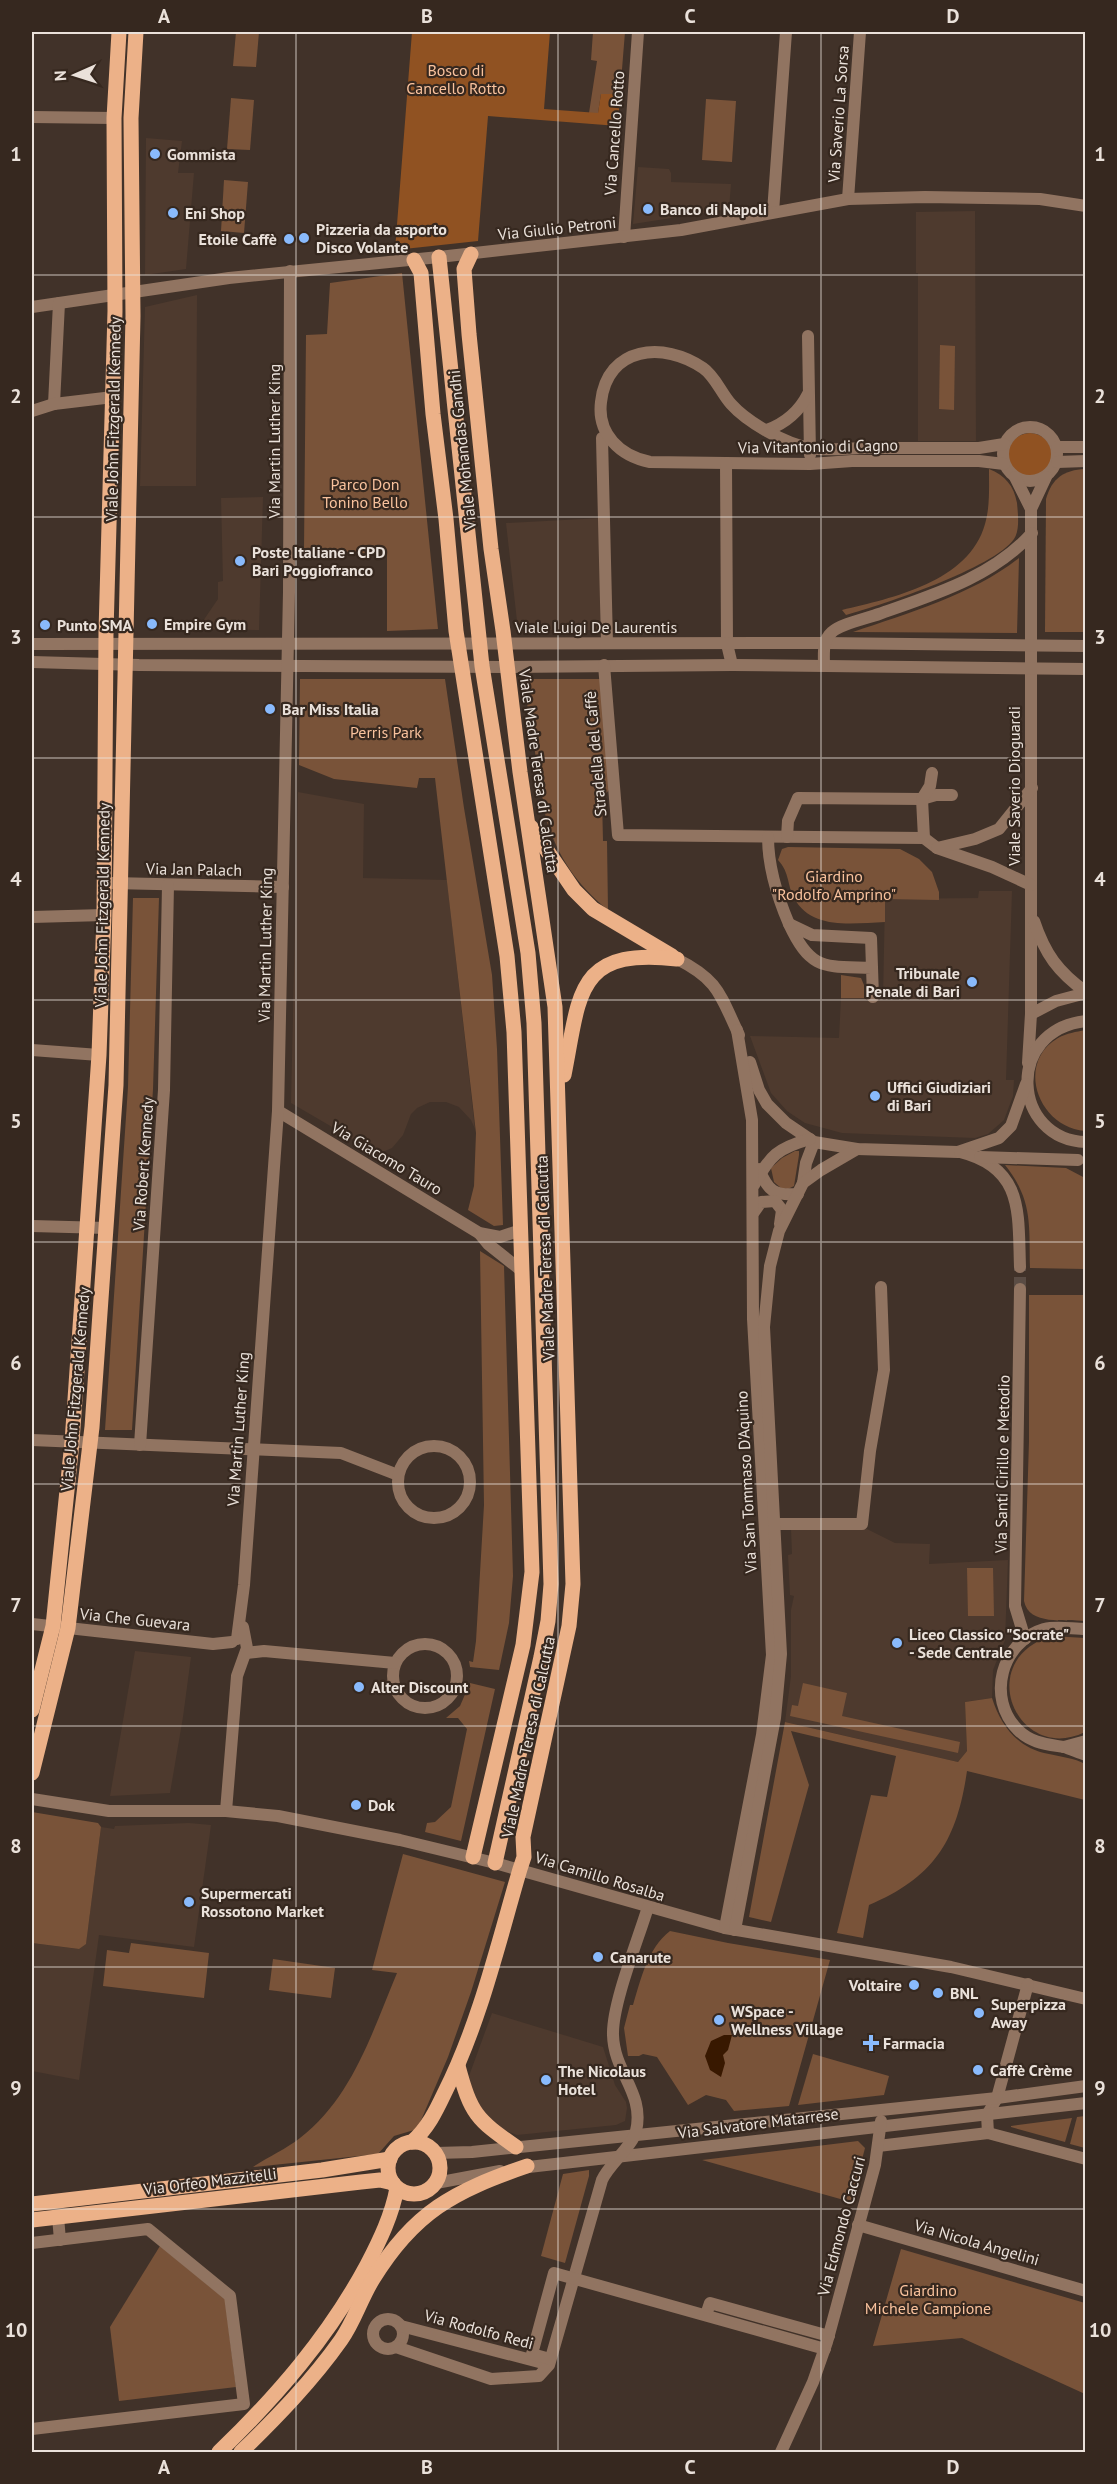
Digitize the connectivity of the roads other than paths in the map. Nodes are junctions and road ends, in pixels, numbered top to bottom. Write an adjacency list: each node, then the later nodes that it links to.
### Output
1 (118, 32): 7 (main road, Viale John Fitzgerald Kennedy)
2 (136, 32): 16 (main road, Viale John Fitzgerald Kennedy)
3 (638, 32): 11 (street, Via Cancello Rotto)
4 (786, 32): 10 (street)
5 (860, 32): 8 (street, Via Saverio La Sorsa)
6 (32, 117): 7 (street)
7 (114, 118): 17 (main road, Viale John Fitzgerald Kennedy)
8 (848, 199): 9 (street, Via Giulio Petroni); 10 (street, Via Giulio Petroni)
9 (1086, 206)
10 (773, 212): 11 (street, Via Giulio Petroni)
11 (624, 237): 12 (street, Via Giulio Petroni)
12 (471, 254): 13 (street, Via Giulio Petroni); 20 (main road, Viale Mohandas Gandhi)
13 (439, 257): 14 (street, Via Giulio Petroni); 22 (main road, Viale Mohandas Gandhi)
14 (414, 260): 15 (street, Via Giulio Petroni); 41 (main road, Viale Mohandas Gandhi)
15 (290, 271): 16 (street, Via Giulio Petroni); 45 (street, Via Martin Luther King)
16 (133, 291): 17 (street, Via Giulio Petroni); 44 (main road, Viale John Fitzgerald Kennedy)
17 (115, 294): 18 (street, Via Giulio Petroni); 24 (main road, Viale John Fitzgerald Kennedy)
18 (58, 303): 19 (street, Via Giulio Petroni); 25 (street)
19 (32, 307)
20 (469, 334): 22 (main road); 47 (main road, Viale Mohandas Gandhi)
21 (808, 336): 23 (street)
22 (450, 358): 42 (main road, Viale Mohandas Gandhi)
23 (809, 393): 27 (street); 32 (street)
24 (113, 396): 25 (street); 51 (main road, Viale John Fitzgerald Kennedy)
25 (54, 404): 26 (street)
26 (32, 411)
27 (767, 430): 32 (street); 35 (street)
28 (602, 438): 48 (street)
29 (1004, 444): 30 (street); 32 (street, Via Vitantonio di Cagno); 37 (street)
30 (1057, 447): 31 (street); 34 (street)
31 (1086, 447)
32 (810, 448): 36 (street)
33 (1086, 461): 34 (street)
34 (1057, 462): 39 (street)
35 (726, 464): 36 (street, Via Vitantonio di Cagno); 53 (street, Via Vitantonio di Cagno)
36 (810, 464): 37 (street, Via Vitantonio di Cagno)
37 (1004, 464): 38 (street)
38 (1015, 477): 39 (street); 40 (street, Viale Saverio Dioguardi)
39 (1046, 477): 40 (street, Viale Saverio Dioguardi)
40 (1031, 509): 43 (street, Viale Saverio Dioguardi)
41 (446, 519): 42 (main road); 46 (main road, Viale Mohandas Gandhi)
42 (468, 530): 52 (main road, Viale Mohandas Gandhi)
43 (1032, 533): 49 (street); 54 (street, Viale Saverio Dioguardi)
44 (126, 642): 45 (street, Viale Luigi De Laurentis); 51 (street, Viale Luigi De Laurentis); 58 (main road, Viale John Fitzgerald Kennedy)
45 (288, 642): 46 (street, Viale Luigi De Laurentis); 59 (street, Via Martin Luther King)
46 (457, 643): 52 (street, Viale Luigi De Laurentis); 62 (main road, Viale Madre Teresa di Calcutta)
47 (503, 643): 48 (street, Viale Luigi De Laurentis); 52 (street, Viale Luigi De Laurentis); 65 (main road, Viale Madre Teresa di Calcutta)
48 (608, 643): 53 (street, Viale Luigi De Laurentis)
49 (824, 643): 53 (street, Viale Luigi De Laurentis); 54 (street, Viale Luigi De Laurentis); 64 (street)
50 (32, 644): 51 (street, Viale Luigi De Laurentis)
51 (106, 644): 57 (main road, Viale John Fitzgerald Kennedy)
52 (480, 644): 63 (main road, Viale Madre Teresa di Calcutta)
53 (727, 644): 61 (street, Via Vitantonio di Cagno)
54 (1032, 646): 55 (street, Viale Luigi De Laurentis); 66 (street, Viale Saverio Dioguardi)
55 (1086, 646)
56 (32, 662): 57 (street)
57 (106, 663): 58 (street); 79 (main road, Viale John Fitzgerald Kennedy)
58 (125, 664): 59 (street); 79 (main road, Viale John Fitzgerald Kennedy)
59 (287, 664): 62 (street); 82 (street, Via Martin Luther King)
60 (604, 665): 61 (street); 65 (street); 75 (street, Stradella del Caffè)
61 (732, 665): 64 (street)
62 (462, 666): 63 (street); 119 (main road, Viale Madre Teresa di Calcutta)
63 (482, 666): 65 (street); 68 (main road, Viale Madre Teresa di Calcutta)
64 (824, 666): 66 (street)
65 (506, 667): 69 (main road, Viale Madre Teresa di Calcutta)
66 (1032, 669): 67 (street); 71 (street, Viale Saverio Dioguardi)
67 (1086, 669)
68 (498, 764): 69 (main road); 143 (main road, Viale Madre Teresa di Calcutta)
69 (519, 772): 74 (main road, Viale Madre Teresa di Calcutta)
70 (932, 772): 73 (street)
71 (1032, 788): 78 (street); 81 (street, Viale Saverio Dioguardi)
72 (952, 795): 73 (street)
73 (922, 799): 76 (street); 77 (street)
74 (527, 820): 88 (main road); 100 (main road, Viale Madre Teresa di Calcutta)
75 (768, 837): 76 (street, Stradella del Caffè); 86 (street)
76 (787, 837): 77 (street, Stradella del Caffè)
77 (924, 838): 78 (street)
78 (937, 848): 81 (street)
79 (113, 883): 80 (street, Via Jan Palach); 84 (main road, Viale John Fitzgerald Kennedy); 118 (main road, Viale John Fitzgerald Kennedy)
80 (168, 885): 82 (street, Via Jan Palach); 129 (street, Via Robert Kennedy)
81 (1031, 885): 83 (street, Viale Saverio Dioguardi)
82 (283, 887): 101 (street, Via Martin Luther King)
83 (1031, 911): 91 (street); 93 (street, Viale Saverio Dioguardi)
84 (104, 915): 85 (street); 97 (main road, Viale John Fitzgerald Kennedy)
85 (32, 917)
86 (789, 924): 87 (street); 89 (street)
87 (829, 937): 89 (street); 90 (street)
88 (677, 959): 95 (street); 100 (main road)
89 (816, 962): 90 (street)
90 (871, 968): 92 (street)
91 (1086, 992): 93 (street)
92 (873, 997)
93 (1031, 1014): 98 (street, Viale Saverio Dioguardi)
94 (1086, 1021): 98 (street)
95 (737, 1030): 103 (street); 107 (street, Via San Tommaso D'Aquino)
96 (32, 1050): 97 (street)
97 (99, 1055): 117 (main road, Viale John Fitzgerald Kennedy)
98 (1028, 1064): 99 (street, Viale Saverio Dioguardi)
99 (1026, 1084): 102 (street); 104 (street)
100 (559, 1100): 150 (main road, Viale Madre Teresa di Calcutta)
101 (278, 1111): 121 (street, Via Giacomo Tauro); 130 (street, Via Martin Luther King)
102 (999, 1138): 108 (street); 110 (street)
103 (812, 1140): 106 (street); 112 (street); 114 (street, Via San Tommaso D'Aquino)
104 (1071, 1141): 105 (street); 111 (street)
105 (1086, 1142)
106 (857, 1149): 108 (street); 114 (street)
107 (752, 1151): 112 (street); 113 (street, Via San Tommaso D'Aquino)
108 (958, 1152): 109 (street)
109 (980, 1157): 110 (street); 122 (street)
110 (997, 1158): 111 (street)
111 (1082, 1163)
112 (760, 1173): 113 (street); 114 (street)
113 (754, 1186): 115 (street, Via San Tommaso D'Aquino)
114 (800, 1189): 120 (street, Via San Tommaso D'Aquino)
115 (754, 1212): 120 (street); 151 (street, Via San Tommaso D'Aquino)
116 (32, 1226): 117 (street)
117 (88, 1228): 118 (street); 127 (main road, Viale John Fitzgerald Kennedy)
118 (106, 1228): 128 (main road, Viale John Fitzgerald Kennedy)
119 (521, 1230): 121 (street, Via Giacomo Tauro); 123 (main road, Viale Madre Teresa di Calcutta)
120 (779, 1231): 132 (street, Via San Tommaso D'Aquino)
121 (479, 1233): 123 (street, Via Giacomo Tauro)
122 (1020, 1268)
123 (522, 1271): 140 (main road, Viale Madre Teresa di Calcutta)
124 (881, 1287): 132 (street)
125 (1020, 1289): 136 (street, Via Santi Cirillo e Metodio)
126 (32, 1440): 127 (street)
127 (72, 1442): 128 (street); 134 (main road, Viale John Fitzgerald Kennedy)
128 (89, 1443): 129 (street); 134 (main road, Viale John Fitzgerald Kennedy)
129 (140, 1445): 130 (street)
130 (253, 1449): 131 (street); 137 (street, Via Martin Luther King)
131 (398, 1475): 131 (street)
132 (775, 1524): 151 (street, Via San Tommaso D'Aquino)
133 (32, 1624): 134 (street, Via Che Guevara)
134 (60, 1627): 137 (street, Via Che Guevara); 139 (main road, Viale John Fitzgerald Kennedy); 145 (main road, Viale John Fitzgerald Kennedy)
135 (1086, 1629): 136 (street)
136 (1025, 1639): 142 (street)
137 (239, 1647): 138 (street, Via Che Guevara); 147 (street, Via Martin Luther King)
138 (395, 1663): 138 (street)
139 (32, 1710)
140 (503, 1724): 143 (main road); 148 (main road, Viale Madre Teresa di Calcutta)
141 (1086, 1741): 142 (street)
142 (1064, 1748): 144 (street)
143 (520, 1752): 149 (main road, Viale Madre Teresa di Calcutta)
144 (1086, 1755)
145 (32, 1773)
146 (32, 1799): 147 (street, Via Camillo Rosalba)
147 (226, 1811): 148 (street, Via Camillo Rosalba)
148 (473, 1857): 149 (street, Via Camillo Rosalba)
149 (495, 1863): 150 (street, Via Camillo Rosalba)
150 (520, 1869): 152 (street, Via Camillo Rosalba); 156 (main road, Viale Madre Teresa di Calcutta)
151 (736, 1895): 153 (street, Via San Tommaso D'Aquino)
152 (648, 1907): 153 (street, Via Camillo Rosalba); 165 (street)
153 (730, 1929): 154 (street, Via Camillo Rosalba)
154 (1028, 1984): 155 (street, Via Camillo Rosalba); 158 (street)
155 (1083, 1996)
156 (458, 2066): 162 (main road, Viale Madre Teresa di Calcutta); 168 (main road)
157 (1086, 2086): 158 (street, Via Salvatore Matarrese)
158 (997, 2098): 160 (street, Via Salvatore Matarrese); 161 (street)
159 (1086, 2103): 161 (street, Via Salvatore Matarrese)
160 (880, 2110): 163 (street, Via Edmondo Caccuri); 165 (street, Via Salvatore Matarrese)
161 (987, 2115): 163 (street, Via Salvatore Matarrese); 164 (street)
162 (430, 2122): 166 (main road); 169 (main road)
163 (881, 2126): 167 (street, Via Edmondo Caccuri); 170 (street, Via Salvatore Matarrese)
164 (988, 2133): 167 (street); 172 (street)
165 (635, 2135): 168 (street, Via Salvatore Matarrese); 170 (street, Via Rodolfo Redi)
166 (412, 2142): 169 (main road); 171 (main road)
167 (878, 2146): 180 (street, Via Edmondo Caccuri)
168 (516, 2147): 169 (street, Via Salvatore Matarrese)
169 (434, 2150): 174 (main road)
170 (618, 2156): 173 (street, Via Salvatore Matarrese); 183 (street, Via Rodolfo Redi)
171 (390, 2159): 175 (main road); 177 (main road, Via Orfeo Mazzitelli)
172 (1086, 2159)
173 (527, 2166): 174 (street, Via Salvatore Matarrese); 184 (main road)
174 (436, 2182): 176 (main road)
175 (395, 2185): 176 (main road); 178 (main road, Via Orfeo Mazzitelli); 191 (main road)
176 (421, 2193): 184 (main road)
177 (32, 2204)
178 (58, 2217): 179 (main road, Via Orfeo Mazzitelli); 181 (street)
179 (32, 2220)
180 (858, 2225): 185 (street, Via Nicola Angelini); 187 (street, Via Edmondo Caccuri)
181 (60, 2240): 182 (street); 190 (street)
182 (32, 2243)
183 (574, 2278): 187 (street); 189 (street, Via Rodolfo Redi); 189 (street, Via Rodolfo Redi)
184 (372, 2279): 192 (main road)
185 (1086, 2291)
186 (401, 2326): 188 (street, Via Rodolfo Redi); 188 (street, Via Rodolfo Redi); 189 (street, Via Rodolfo Redi)
187 (827, 2343): 193 (street, Via Edmondo Caccuri)
188 (396, 2347): 189 (street, Via Rodolfo Redi)
189 (550, 2362)
190 (32, 2429)
191 (219, 2452)
192 (242, 2452)
193 (781, 2452)

